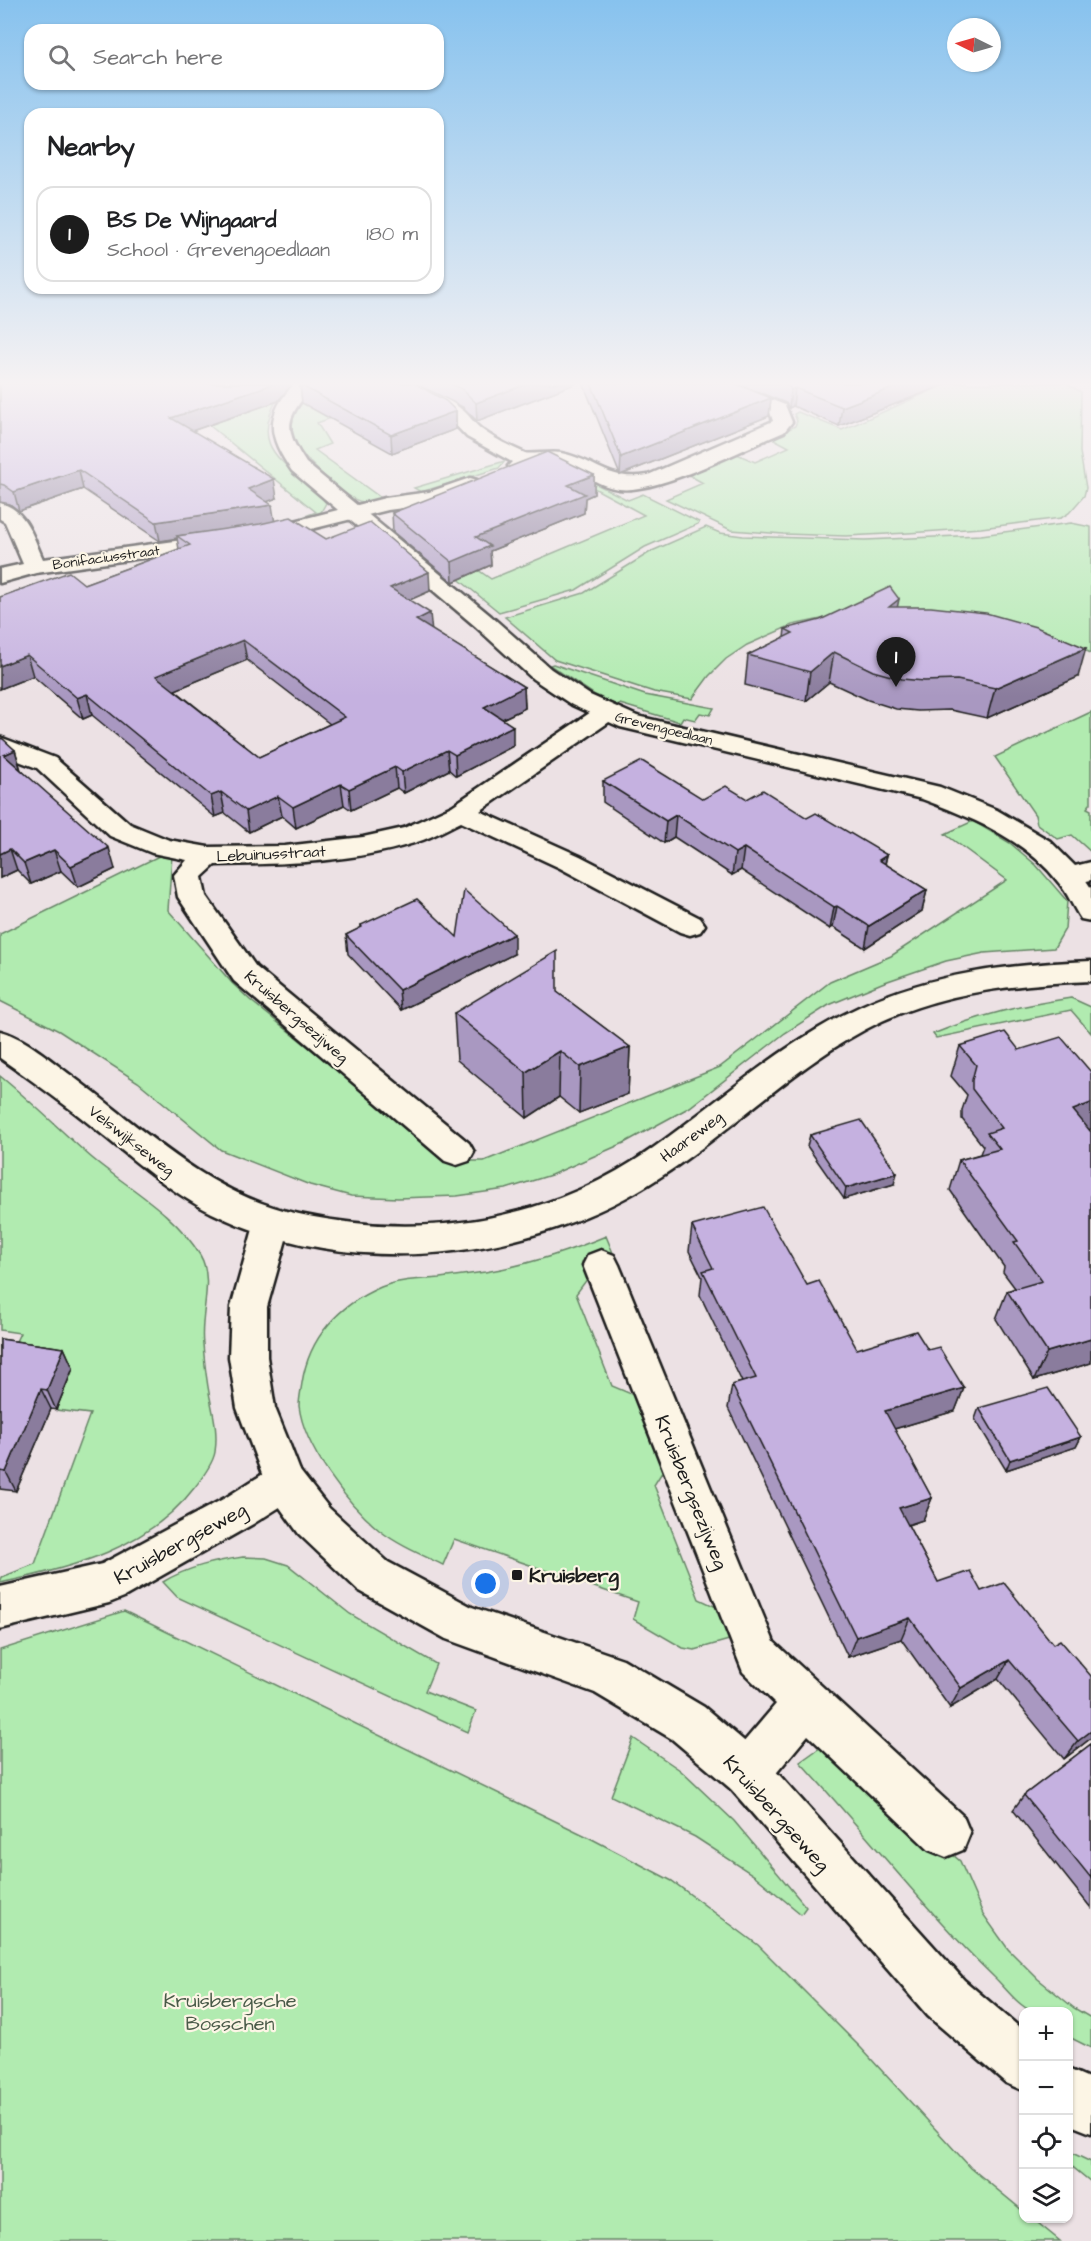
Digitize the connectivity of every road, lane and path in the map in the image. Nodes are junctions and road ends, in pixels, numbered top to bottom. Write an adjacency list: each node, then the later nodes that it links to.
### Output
1 (323, 488): 4 (street, Grevengoedlaan)
2 (460, 488): 4 (street, Bonifaciusstraat)
3 (0, 509): 5 (street, Bonifaciusstraat)
4 (353, 514): 5 (street, Bonifaciusstraat); 7 (street, Grevengoedlaan)
5 (35, 567): 6 (street, Bonifaciusstraat)
6 (0, 576)
7 (606, 713): 9 (street, Lebuinusstraat); 11 (street, Grevengoedlaan)
8 (0, 745): 10 (street, Lebuinusstraat)
9 (461, 812): 10 (street, Lebuinusstraat); 13 (street)
10 (208, 856): 16 (street, Kruisbergsezijweg)
11 (1080, 873): 12 (street, Grevengoedlaan)
12 (1091, 912)
13 (690, 925)
14 (1091, 971): 17 (street, Haareweg)
15 (0, 1042): 17 (street, Velswijkseweg)
16 (457, 1152)
17 (273, 1222): 19 (street, Kruisbergseweg)
18 (601, 1265): 21 (street, Kruisbergsezijweg)
19 (285, 1482): 20 (street, Kruisbergseweg); 22 (street, Kruisbergseweg)
20 (0, 1608)
21 (806, 1703): 22 (street); 23 (street, Kruisbergsezijweg)
22 (747, 1773): 24 (street, Kruisbergseweg)
23 (946, 1833)
24 (1019, 2062)
25 (1073, 2098): 26 (street)
26 (1091, 2107)

